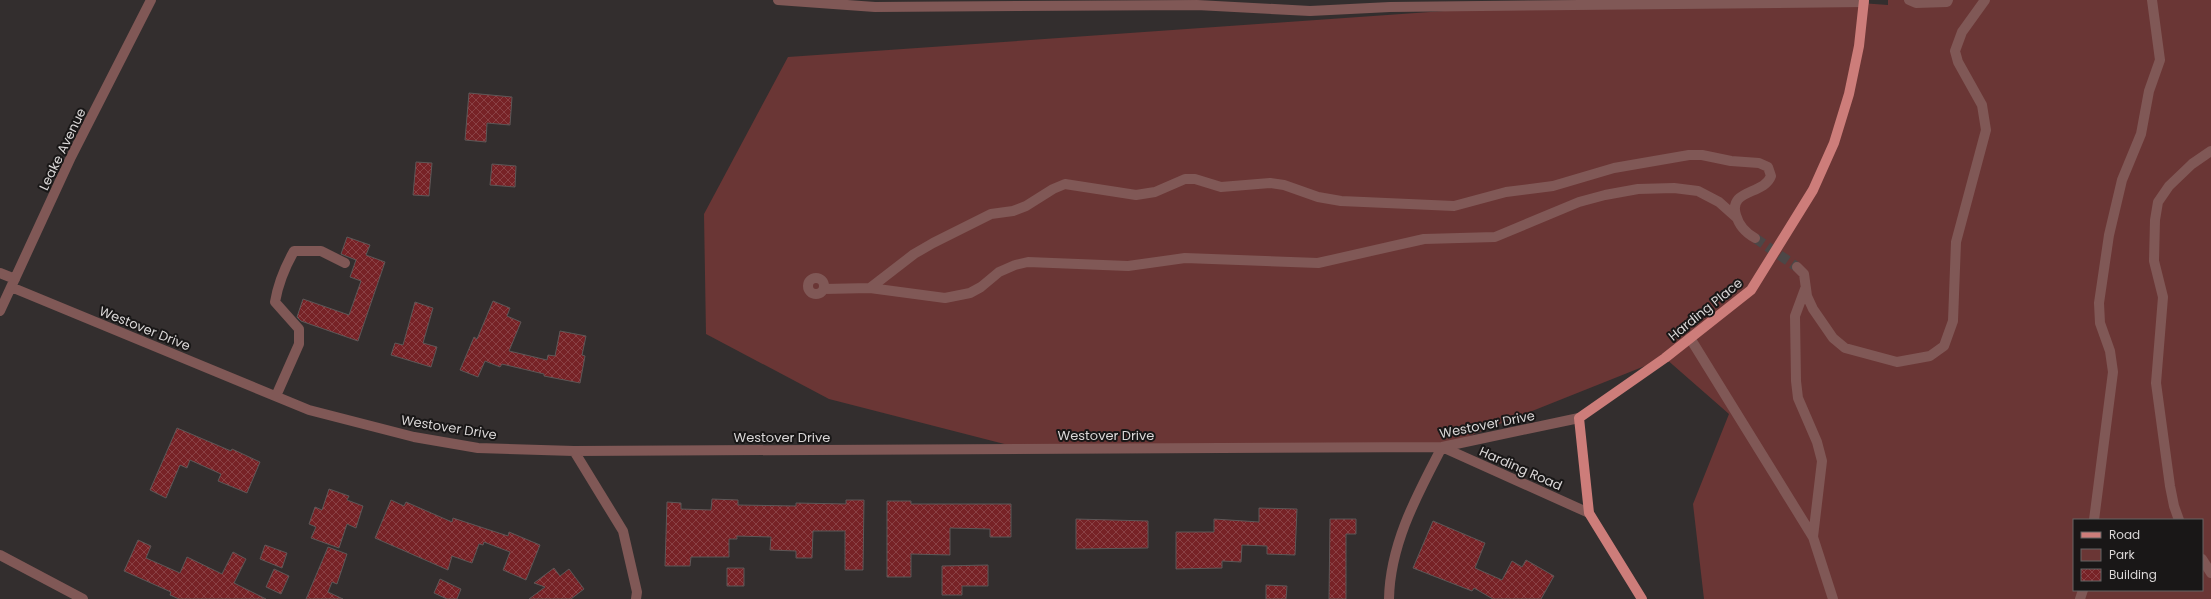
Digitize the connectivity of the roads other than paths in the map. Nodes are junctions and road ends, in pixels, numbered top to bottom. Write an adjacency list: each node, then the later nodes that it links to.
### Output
1 (151, 0): 15 (street, Leake Avenue)
2 (778, 0): 8 (street)
3 (1909, 0): 4 (street)
4 (1948, 0)
5 (1985, 0): 16 (street)
6 (2152, 0): 26 (street)
7 (1864, 1): 8 (street); 20 (main road, Harding Place)
8 (1197, 3)
9 (2211, 151): 27 (street)
10 (1738, 219): 11 (street); 17 (street); 17 (street)
11 (1755, 238)
12 (345, 263): 21 (street)
13 (1796, 267): 16 (street)
14 (0, 273): 15 (street, Westover Drive)
15 (13, 283): 19 (street, Leake Avenue); 21 (street, Westover Drive)
16 (1805, 287): 28 (street)
17 (870, 288): 18 (street)
18 (824, 289)
19 (0, 311)
20 (1690, 338): 22 (main road, Harding Place); 28 (street)
21 (276, 396): 24 (street, Westover Drive)
22 (1579, 418): 23 (street, Westover Drive); 25 (main road)
23 (1442, 447): 24 (street, Westover Drive); 25 (street, Harding Road); 34 (street)
24 (574, 451): 33 (street)
25 (1589, 513): 35 (main road)
26 (2094, 519)
27 (2179, 519)
28 (1814, 537): 36 (street)
29 (0, 555): 32 (street)
30 (2203, 561): 31 (street)
31 (2211, 573)
32 (82, 599)
33 (636, 599)
34 (1389, 599)
35 (1642, 599)
36 (1833, 599)

